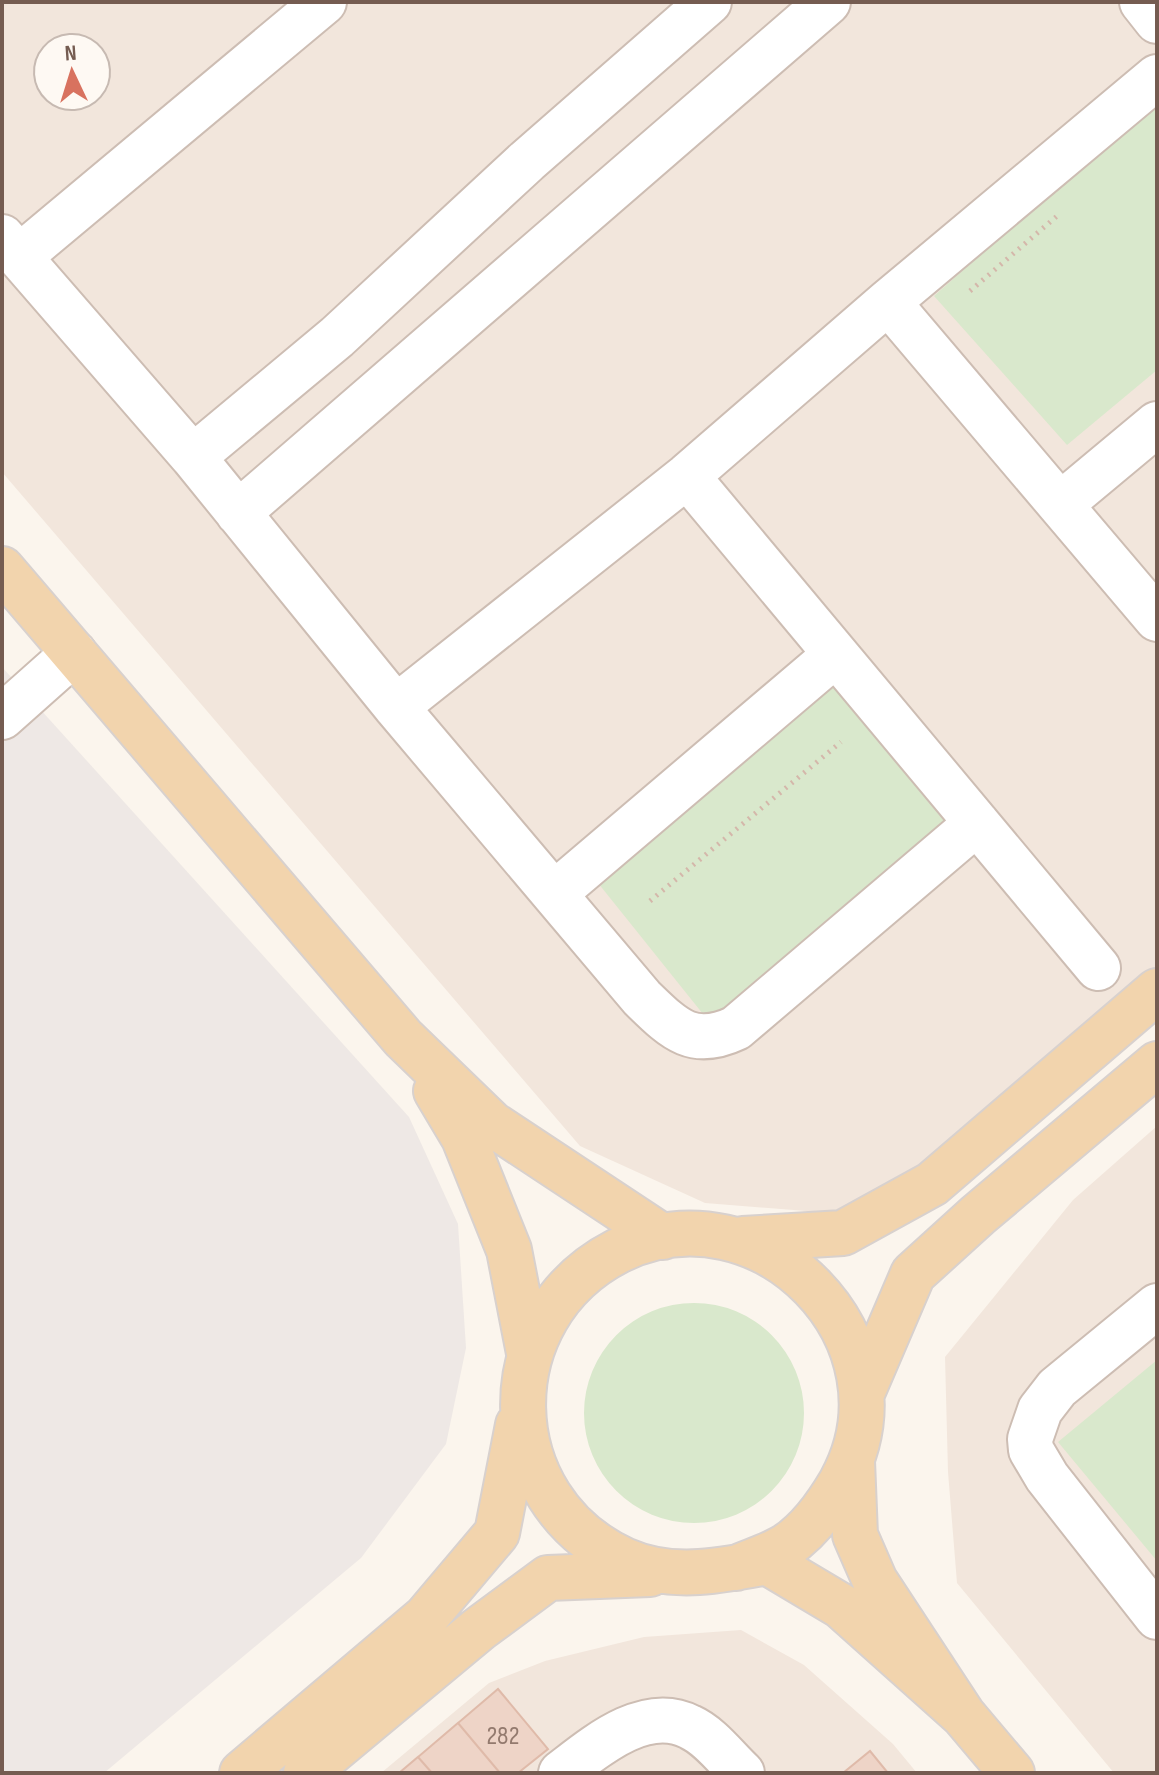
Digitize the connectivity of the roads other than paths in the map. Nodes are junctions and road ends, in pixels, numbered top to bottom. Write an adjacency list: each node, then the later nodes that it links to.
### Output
1 (709, 2): 10 (street)
2 (828, 2): 13 (street)
3 (1142, 2): 5 (street)
4 (320, 3): 7 (street)
5 (1157, 21)
6 (1157, 77): 8 (street)
7 (11, 247): 10 (street)
8 (888, 302): 11 (street); 12 (street)
9 (1157, 424): 12 (street)
10 (193, 457): 13 (street)
11 (687, 476): 17 (street); 18 (street)
12 (1061, 504): 15 (street)
13 (238, 513): 18 (street)
14 (2, 569): 16 (main road)
15 (1157, 619)
16 (74, 653): 19 (street); 24 (main road)
17 (835, 655): 20 (street); 21 (street)
18 (396, 707): 21 (street)
19 (2, 717)
20 (977, 823): 21 (street); 22 (street)
21 (555, 893)
22 (1098, 968)
23 (1157, 991): 27 (main road)
24 (403, 1038): 26 (main road); 29 (main road)
25 (1157, 1064): 30 (main road)
26 (663, 1237): 27 (main road); 29 (main road)
27 (733, 1239): 30 (main road)
28 (1157, 1306): 35 (street)
29 (529, 1353): 31 (main road)
30 (862, 1393): 32 (main road)
31 (521, 1410): 34 (main road); 37 (main road)
32 (852, 1461): 33 (main road); 36 (main road)
33 (736, 1568): 34 (main road); 36 (main road)
34 (672, 1573): 38 (main road)
35 (1157, 1617)
36 (963, 1715): 41 (main road)
37 (242, 1773)
38 (306, 1773)
39 (561, 1773): 40 (street)
40 (742, 1773)
41 (1012, 1773)

